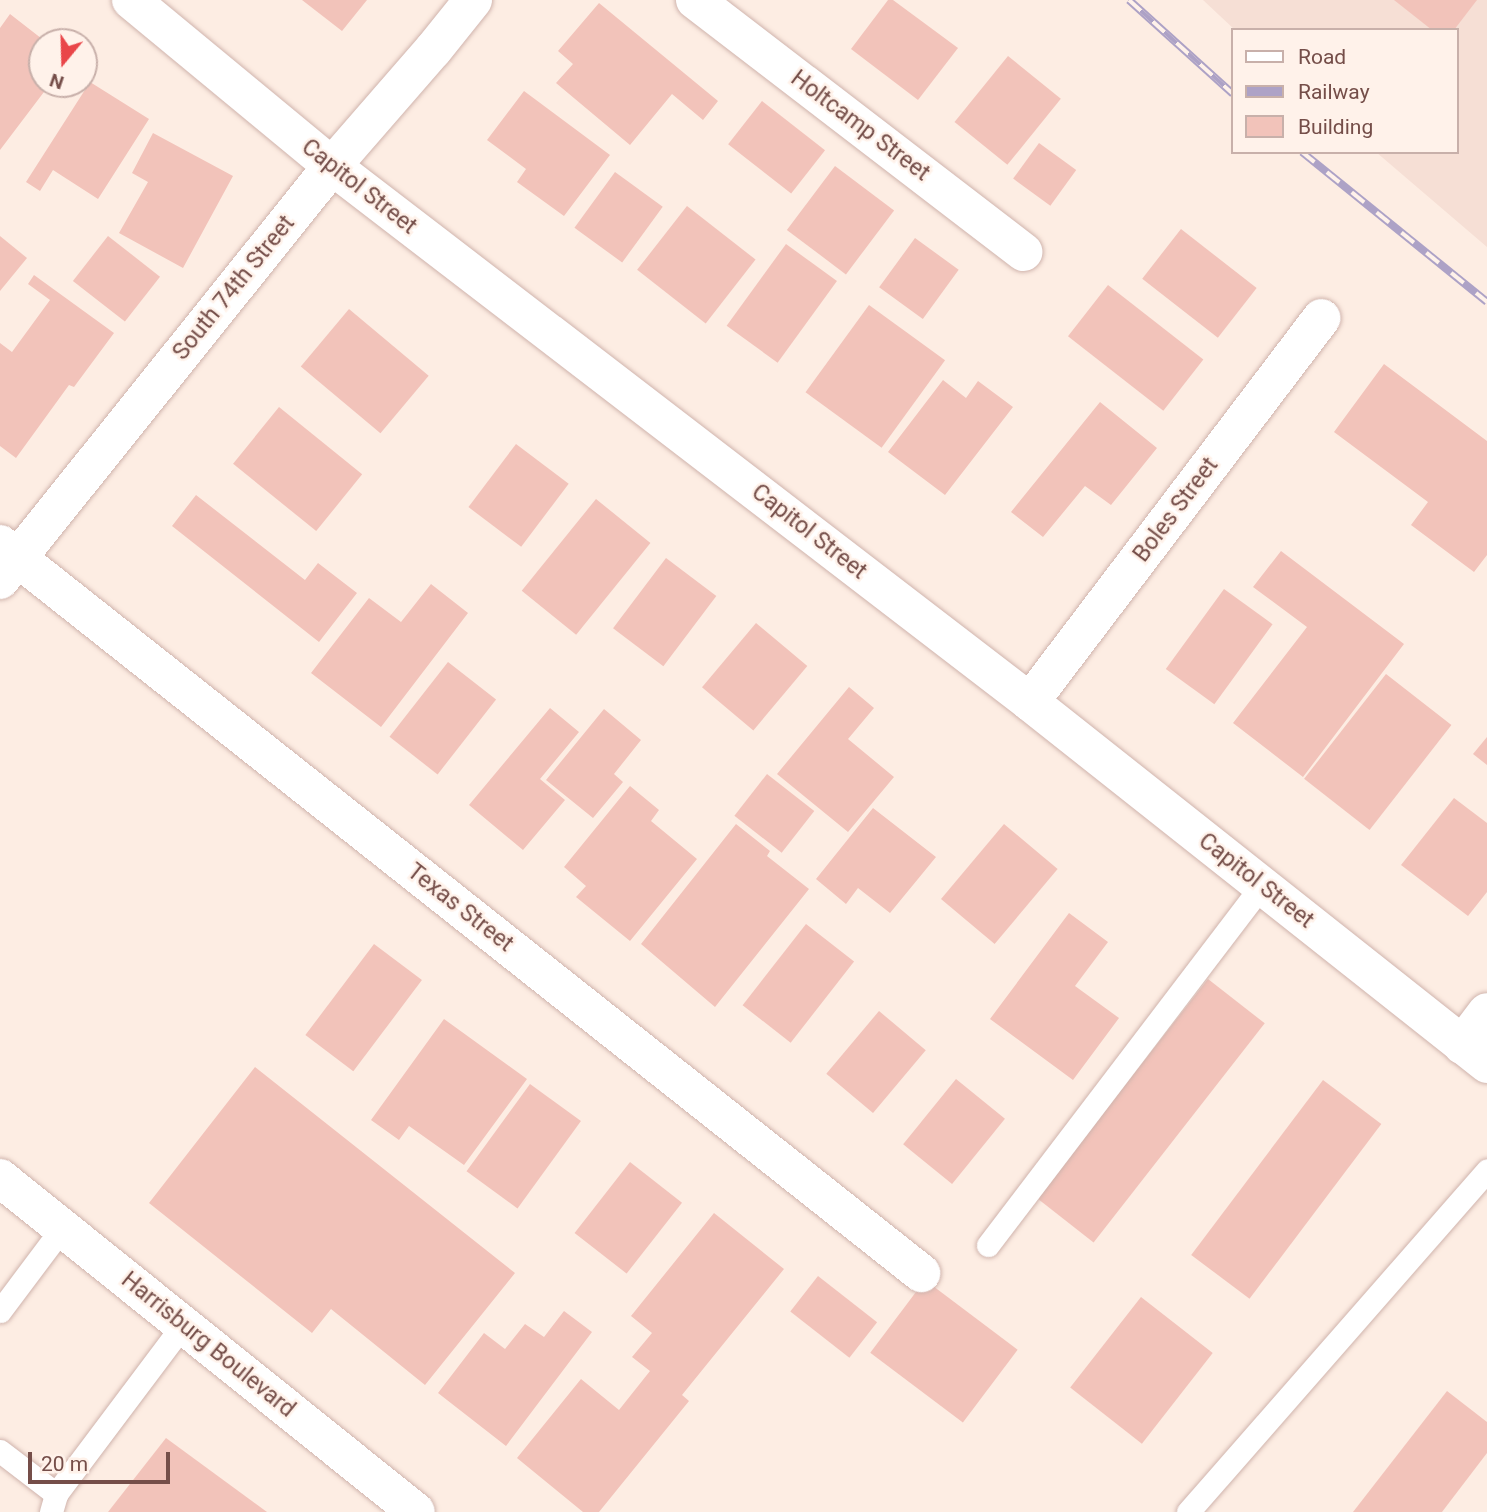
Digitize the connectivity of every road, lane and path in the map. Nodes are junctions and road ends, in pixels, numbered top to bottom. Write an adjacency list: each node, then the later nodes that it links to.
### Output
1 (131, 0): 4 (street, Capitol Street)
2 (473, 0): 4 (street, South 74th Street)
3 (695, 0): 5 (street, Holtcamp Street)
4 (332, 166): 7 (street, South 74th Street); 8 (street, Capitol Street)
5 (1024, 252)
6 (1322, 318): 8 (street, Boles Street)
7 (6, 561): 16 (street, Texas Street)
8 (1030, 702): 9 (street, Capitol Street)
9 (1261, 886): 11 (street, Capitol Street); 15 (lane)
10 (1487, 1012): 11 (street)
11 (1475, 1054)
12 (1487, 1170): 22 (lane)
13 (0, 1178): 14 (street, Harrisburg Boulevard)
14 (62, 1228): 17 (lane); 18 (street, Harrisburg Boulevard)
15 (988, 1245)
16 (921, 1273)
17 (0, 1311)
18 (183, 1325): 20 (lane); 21 (street, Harrisburg Boulevard)
19 (0, 1451): 20 (lane)
20 (53, 1503)
21 (416, 1512)
22 (1188, 1512)

